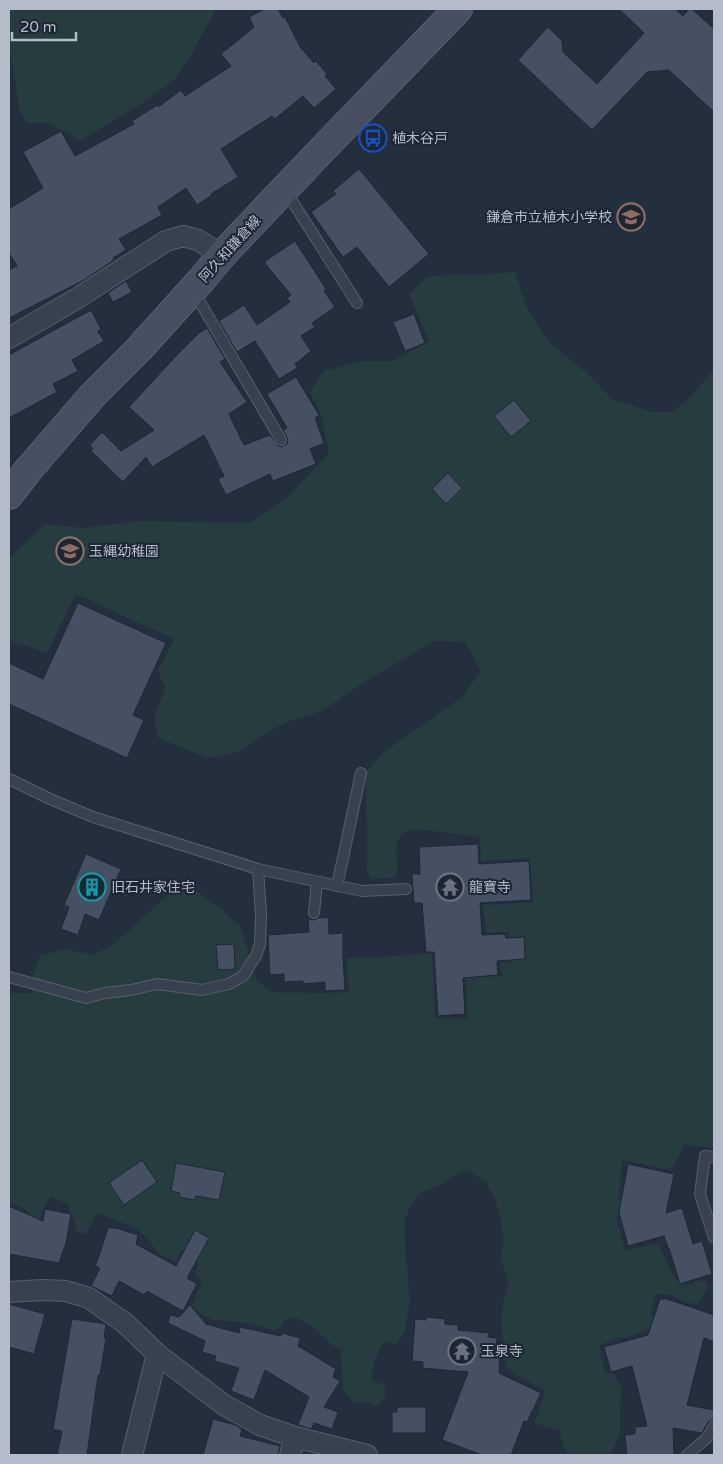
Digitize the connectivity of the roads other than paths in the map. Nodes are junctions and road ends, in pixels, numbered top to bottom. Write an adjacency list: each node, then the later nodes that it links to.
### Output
1 (458, 9): 2 (main road, 阿久和鎌倉線)
2 (284, 189): 3 (main road, 阿久和鎌倉線); 5 (lane)
3 (222, 255): 4 (main road, 阿久和鎌倉線); 6 (street)
4 (193, 289): 7 (lane); 8 (main road, 阿久和鎌倉線)
5 (357, 303)
6 (9, 338)
7 (281, 440)
8 (9, 495)
9 (361, 773): 13 (lane)
10 (9, 779): 11 (lane)
11 (258, 869): 12 (lane); 16 (lane)
12 (318, 882): 13 (lane); 15 (lane)
13 (337, 886): 14 (lane)
14 (406, 889)
15 (314, 913)
16 (9, 977)
17 (714, 1157): 18 (lane)
18 (714, 1238)
19 (9, 1292): 20 (street)
20 (157, 1354): 22 (street); 23 (street)
21 (714, 1426): 25 (lane)
22 (292, 1446): 24 (street)
23 (132, 1455)
24 (367, 1455)
25 (687, 1455)

